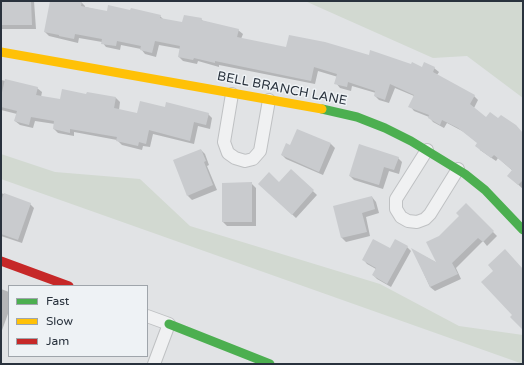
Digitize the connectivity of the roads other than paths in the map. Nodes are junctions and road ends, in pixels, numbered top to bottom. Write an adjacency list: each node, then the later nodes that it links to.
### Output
1 (1, 52): 2 (street, BELL BRANCH LANE)
2 (232, 94): 3 (street, BELL BRANCH LANE); 3 (street)
3 (269, 100): 4 (street, BELL BRANCH LANE)
4 (427, 150): 5 (street, BELL BRANCH LANE); 5 (street)
5 (458, 169): 6 (street, BELL BRANCH LANE)
6 (523, 230)
7 (1, 261): 8 (street)
8 (66, 285)
9 (148, 316): 10 (street)
10 (169, 324): 11 (street); 12 (street)
11 (154, 364)
12 (270, 364)

